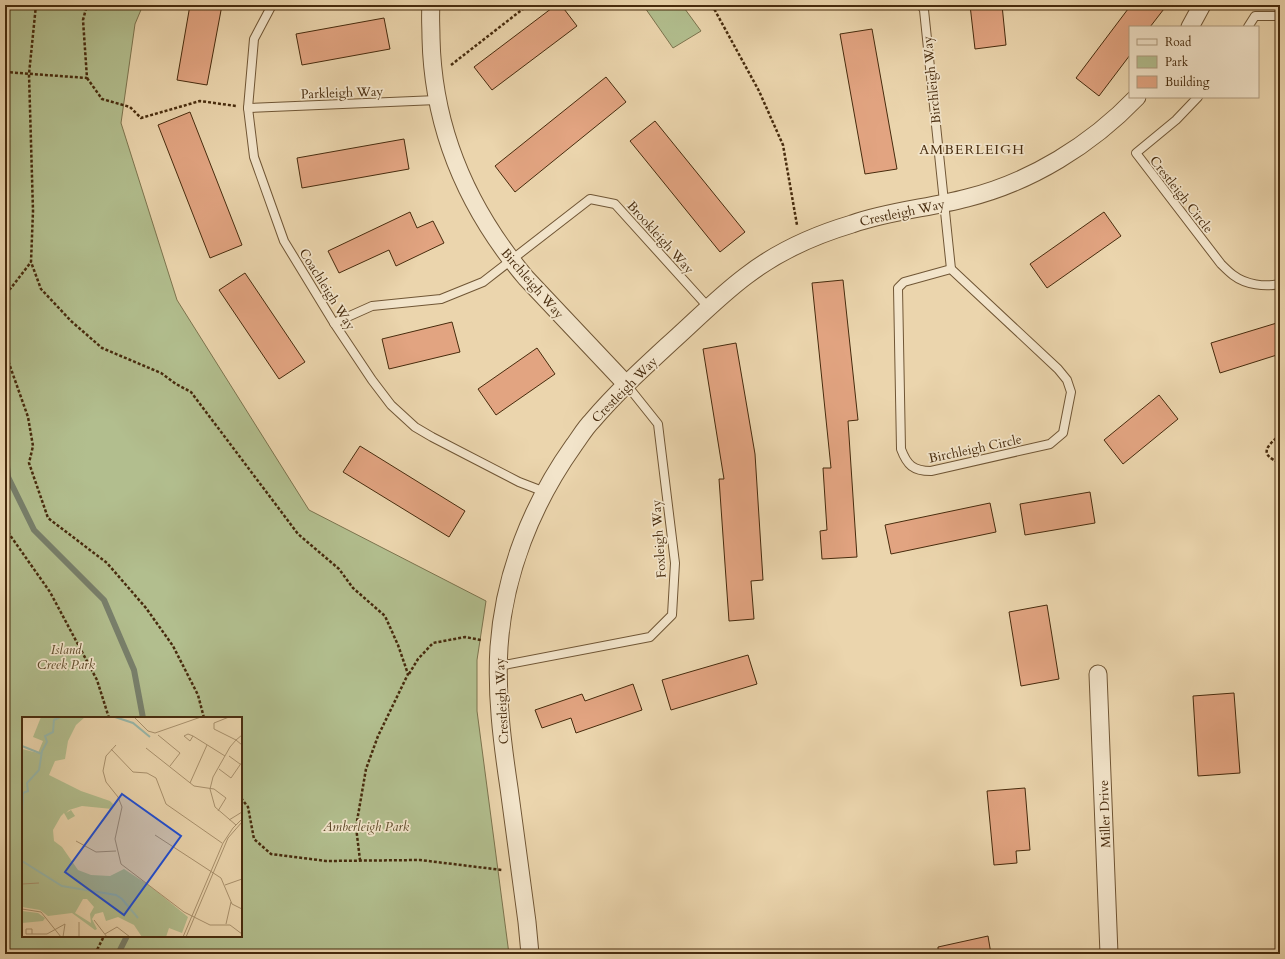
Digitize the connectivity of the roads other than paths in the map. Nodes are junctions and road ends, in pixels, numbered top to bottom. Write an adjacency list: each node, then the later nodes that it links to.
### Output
1 (272, 5): 11 (lane, Coachleigh Way)
2 (431, 5): 10 (street, Birchleigh Way)
3 (921, 5): 12 (lane, Birchleigh Way)
4 (1202, 5): 6 (street)
5 (1280, 16): 7 (lane)
6 (1191, 26)
7 (1249, 26)
8 (1136, 98): 12 (street, Crestleigh Way)
9 (1197, 98): 15 (lane, Crestleigh Circle)
10 (437, 100): 11 (lane, Parkleigh Way); 13 (street, Birchleigh Way)
11 (248, 108): 17 (lane, Coachleigh Way)
12 (943, 204): 14 (lane); 16 (street, Crestleigh Way)
13 (511, 260): 16 (lane, Brookleigh Way); 17 (lane, Brookleigh Way); 18 (street, Birchleigh Way)
14 (950, 269): 14 (lane, Birchleigh Circle)
15 (1280, 284)
16 (709, 308): 18 (street, Crestleigh Way)
17 (334, 323): 19 (lane, Coachleigh Way)
18 (626, 384): 19 (street, Crestleigh Way); 20 (lane, Foxleigh Way)
19 (545, 492): 20 (street, Crestleigh Way)
20 (499, 666): 22 (street, Crestleigh Way)
21 (1098, 674): 23 (street, Miller Drive)
22 (530, 954)
23 (1109, 954)

